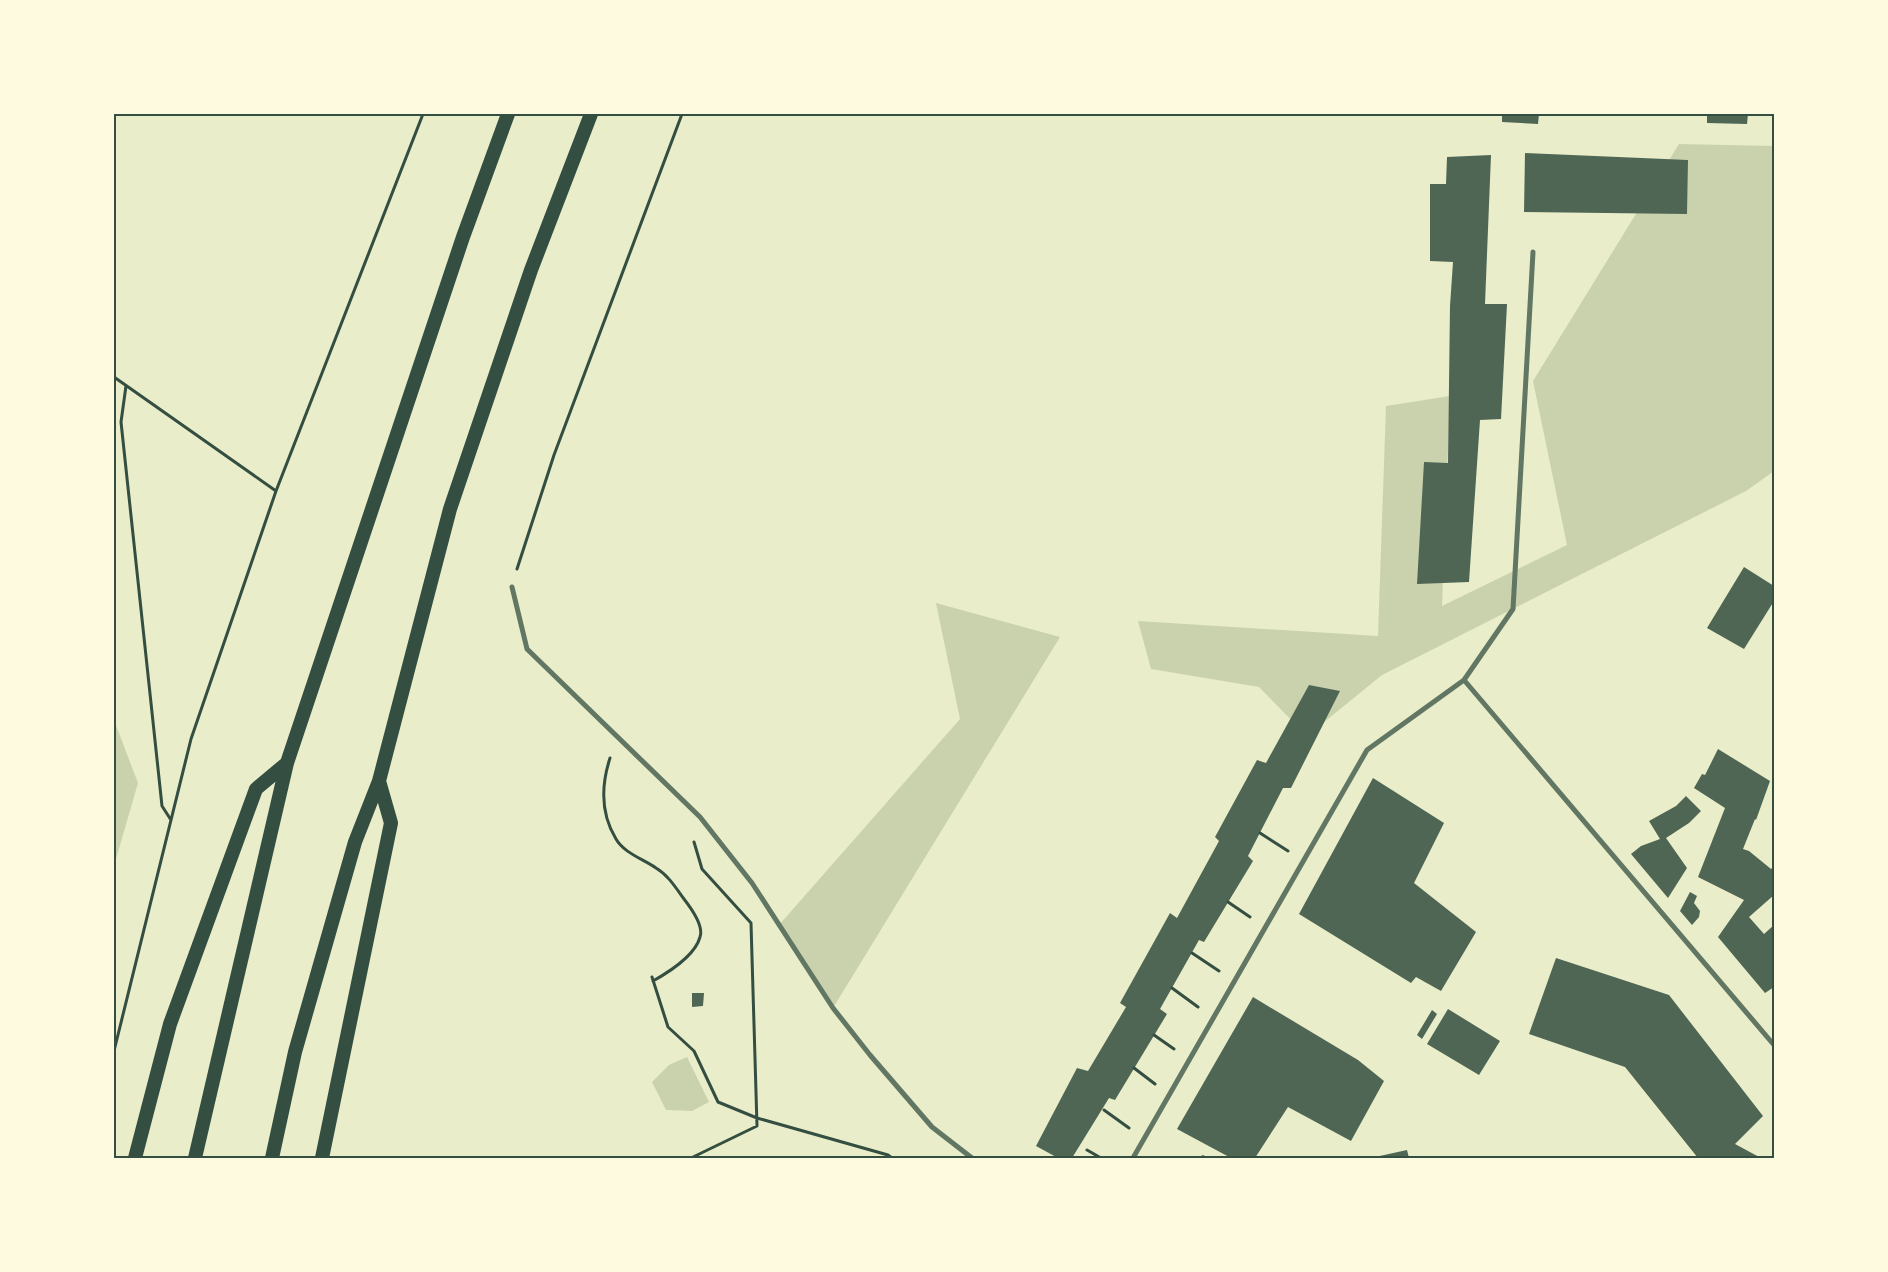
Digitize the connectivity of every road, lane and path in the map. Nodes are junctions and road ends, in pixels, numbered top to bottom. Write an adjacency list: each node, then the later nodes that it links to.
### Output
1 (423, 114): 8 (path)
2 (508, 114): 12 (highway)
3 (591, 114): 13 (highway)
4 (682, 114): 9 (path)
5 (1533, 252): 10 (street)
6 (114, 377): 7 (path)
7 (126, 386): 8 (path); 14 (path)
8 (276, 491): 14 (path)
9 (512, 587): 38 (street)
10 (1464, 680): 17 (street); 24 (street)
11 (612, 753): 29 (path)
12 (287, 763): 32 (highway); 33 (highway)
13 (379, 781): 34 (highway); 35 (highway)
14 (172, 821): 25 (path)
15 (1260, 833): 17 (path)
16 (693, 841): 29 (path)
17 (1303, 861): 19 (street)
18 (1228, 902): 19 (path)
19 (1265, 928): 21 (street)
20 (1192, 953): 21 (path)
21 (1234, 981): 23 (street)
22 (1172, 988): 23 (path)
23 (1213, 1018): 27 (street)
24 (1774, 1045)
25 (114, 1051)
26 (1134, 1068): 27 (path)
27 (1169, 1095): 30 (street)
28 (1104, 1110): 30 (path)
29 (757, 1118): 36 (path); 37 (path)
30 (1144, 1138): 40 (street)
31 (1087, 1150): 39 (path)
32 (136, 1158)
33 (195, 1158)
34 (272, 1158)
35 (322, 1158)
36 (691, 1158)
37 (892, 1158)
38 (972, 1158)
39 (1101, 1158)
40 (1133, 1158)

